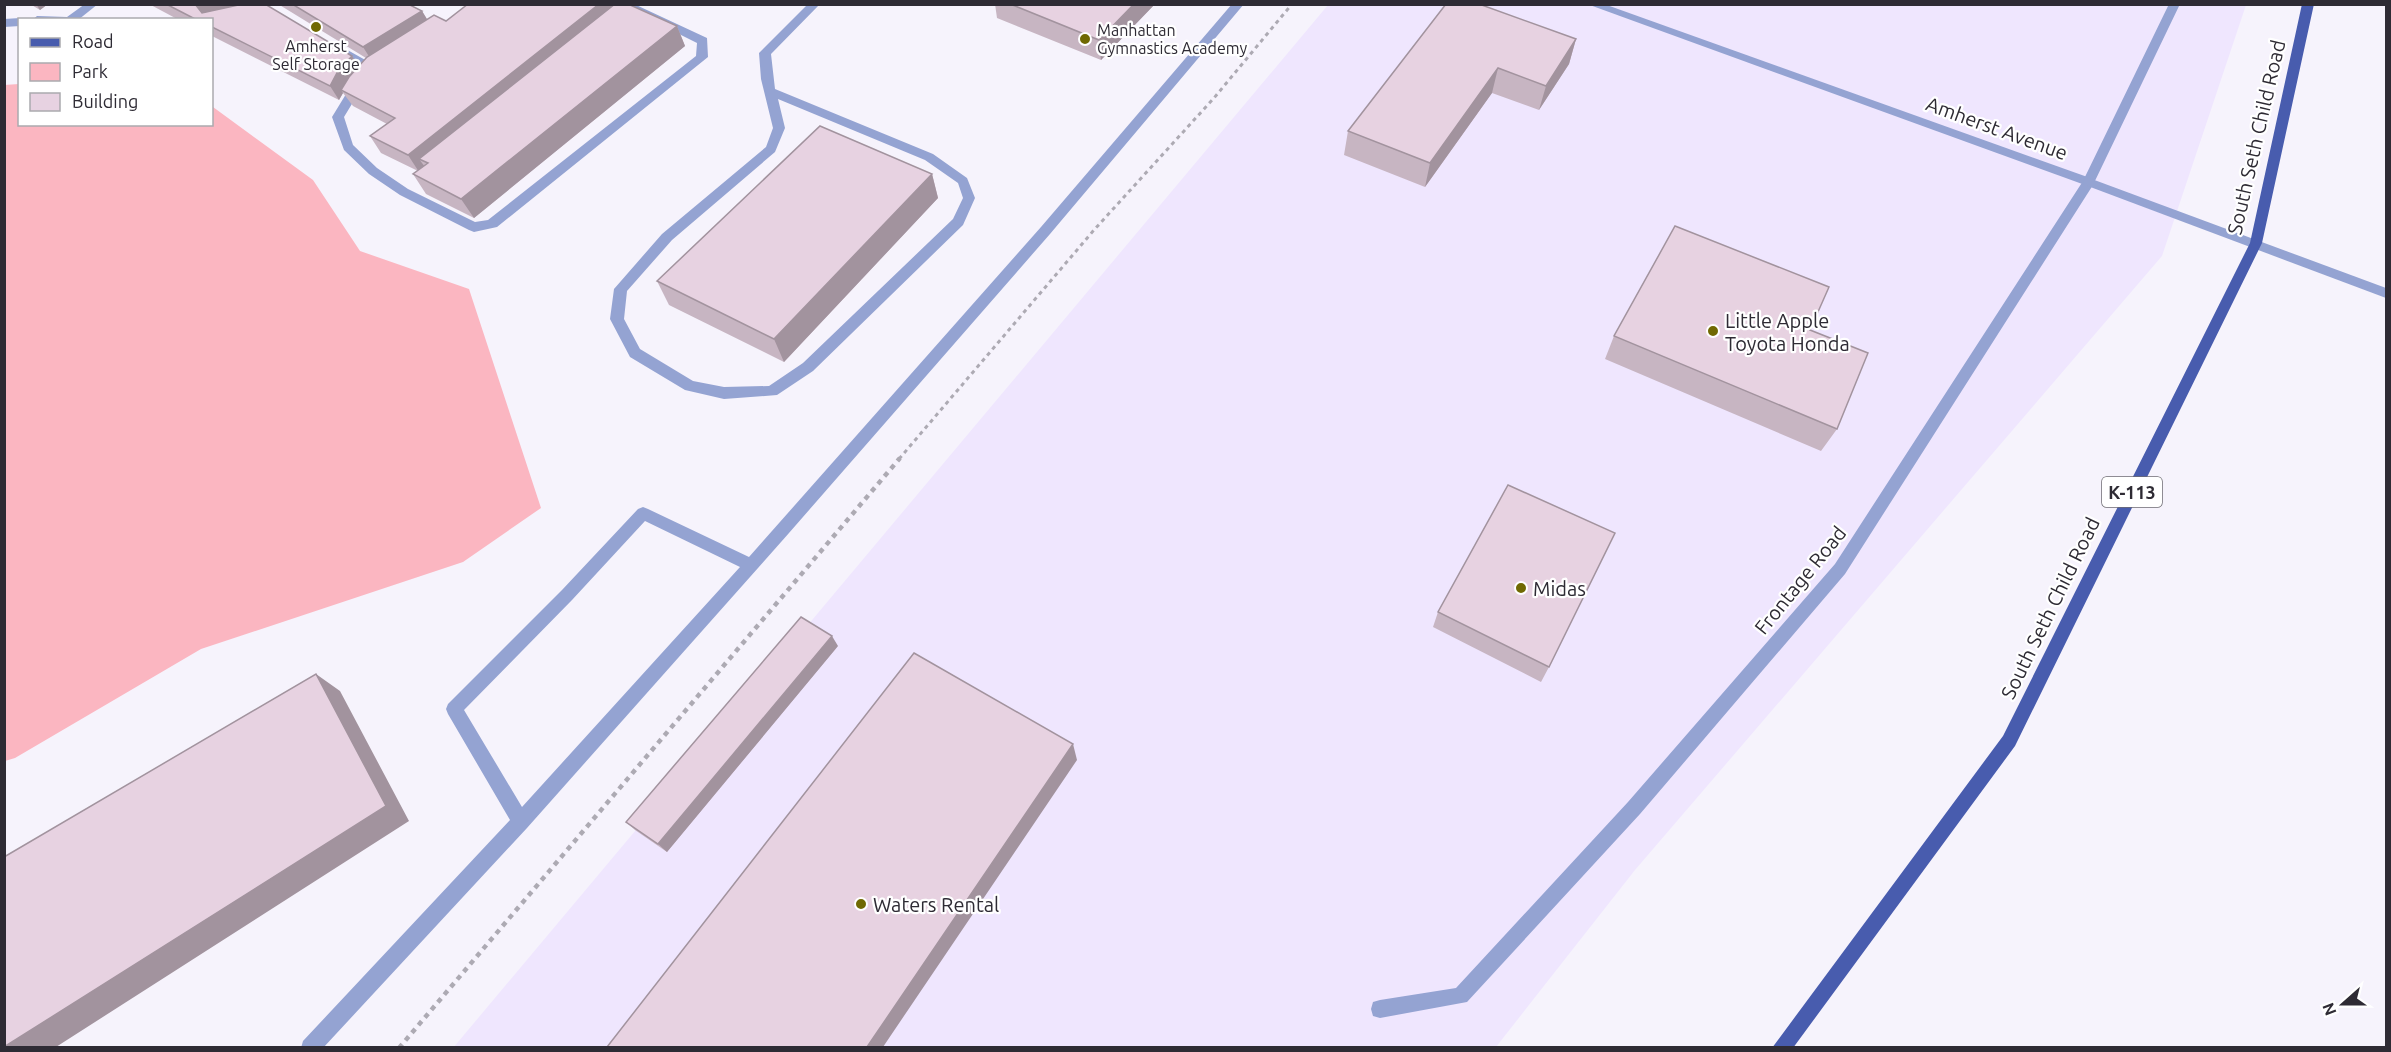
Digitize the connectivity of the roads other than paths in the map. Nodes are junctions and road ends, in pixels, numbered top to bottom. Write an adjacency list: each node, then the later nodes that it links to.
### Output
1 (93, 4): 8 (street)
2 (815, 4): 10 (street)
3 (1239, 4): 14 (street)
4 (1592, 4): 11 (street, Amherst Avenue)
5 (2175, 4): 11 (street, Frontage Road)
6 (2308, 4): 12 (main road, South Seth Child Road / K-113)
7 (627, 10): 9 (street)
8 (73, 18)
9 (322, 39)
10 (770, 91): 10 (street)
11 (2089, 182): 12 (street, Amherst Avenue); 16 (street, Frontage Road)
12 (2256, 243): 13 (street, Amherst Avenue); 18 (main road, South Seth Child Road / K-113)
13 (2386, 293)
14 (751, 565): 15 (street); 15 (street)
15 (521, 822): 17 (street)
16 (1380, 1009)
17 (310, 1047)
18 (1781, 1047)

